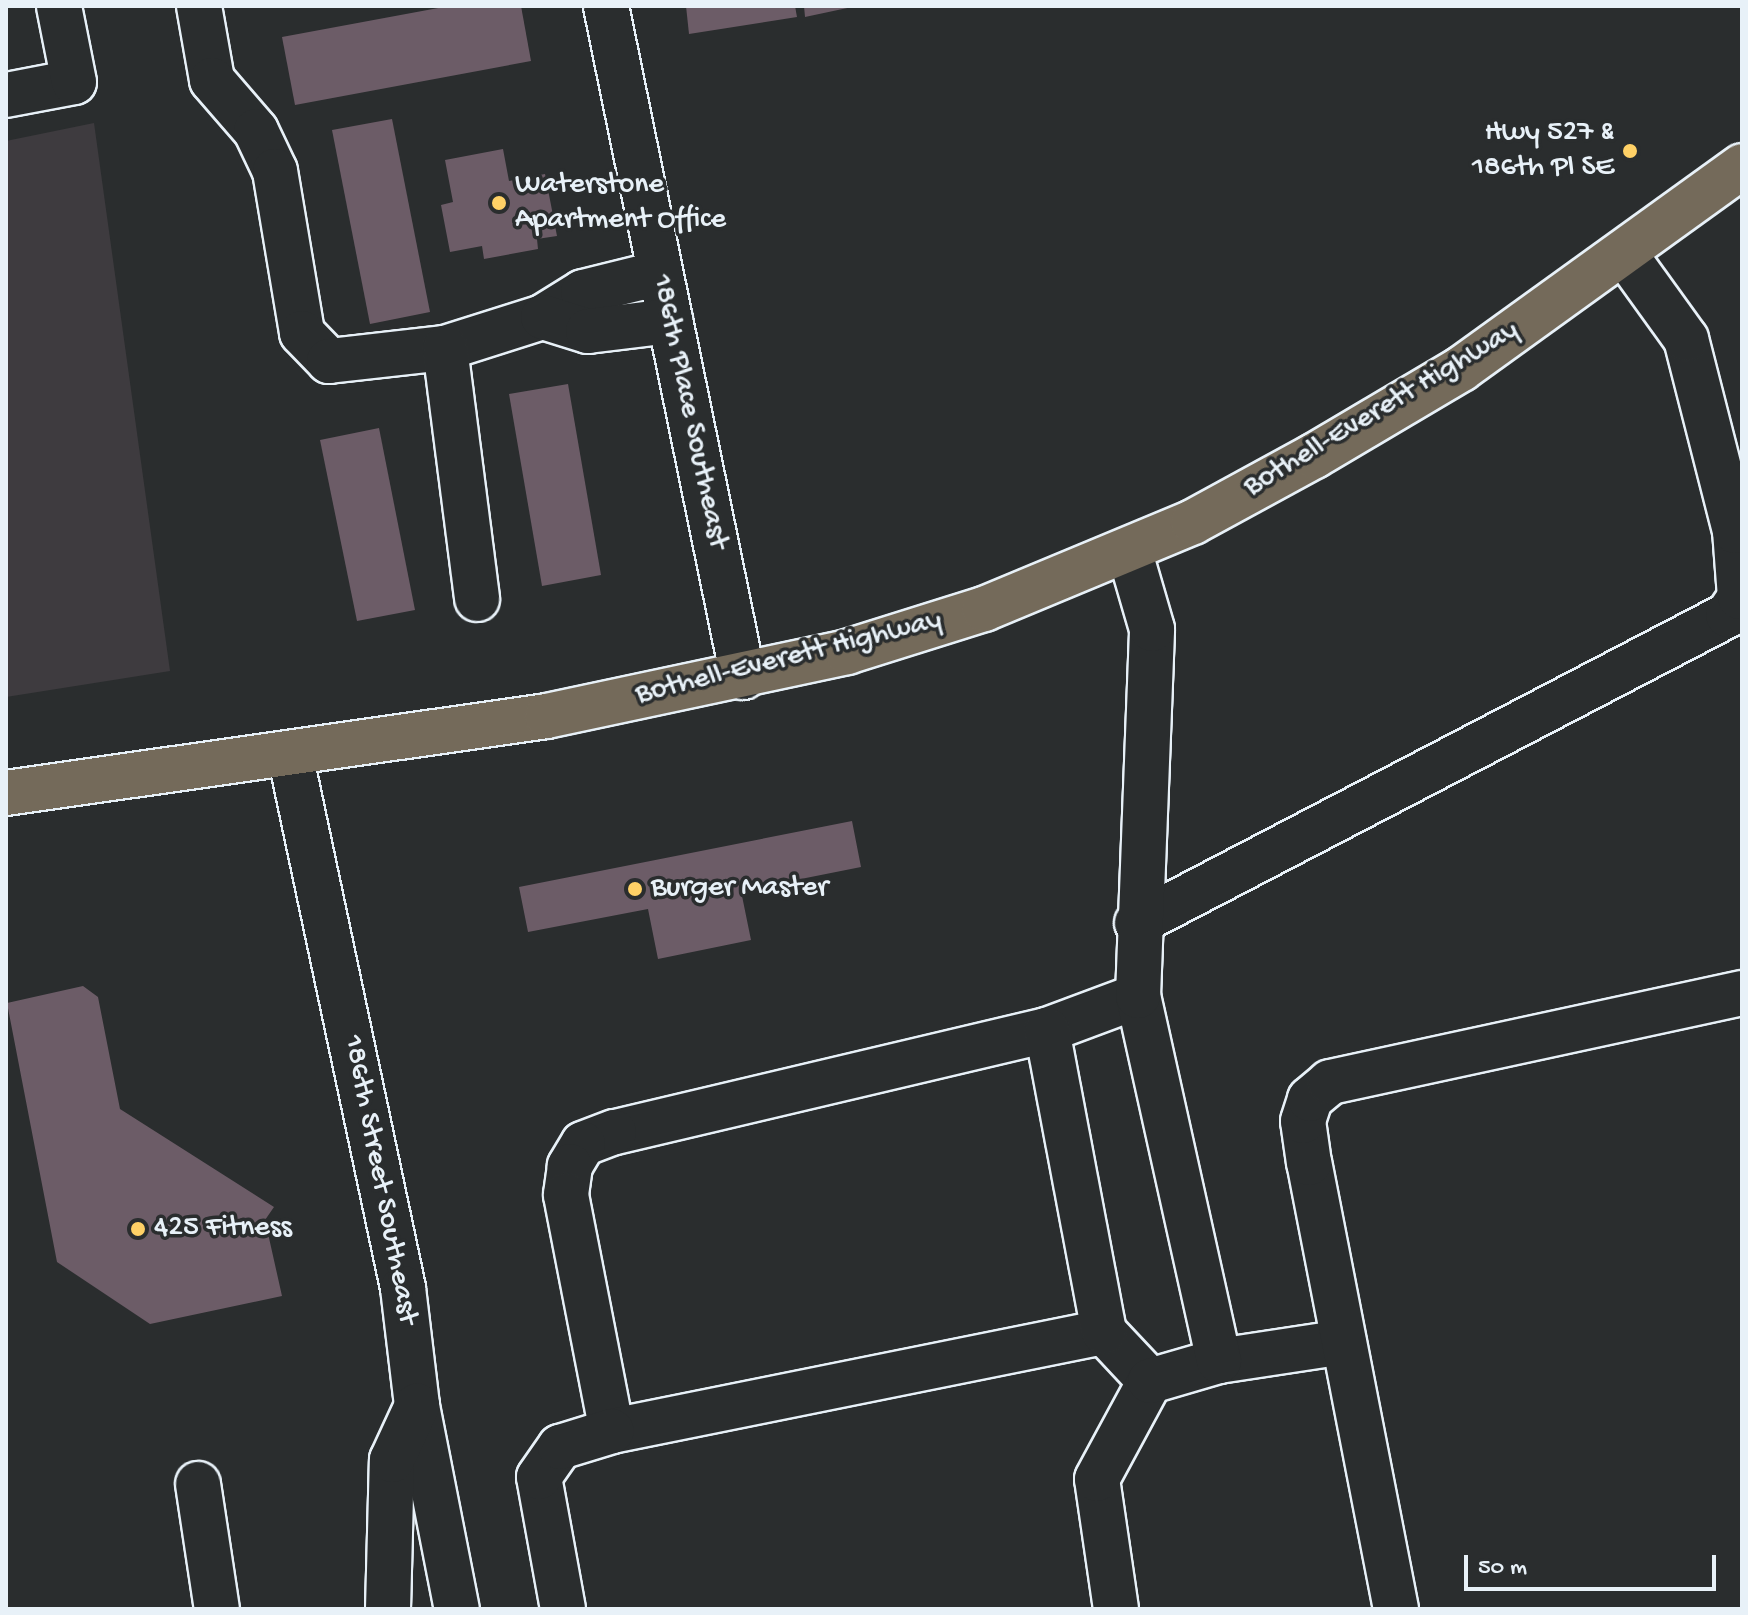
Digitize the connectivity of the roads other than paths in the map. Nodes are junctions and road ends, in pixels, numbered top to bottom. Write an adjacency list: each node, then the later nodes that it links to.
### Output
1 (59, 6): 4 (street)
2 (199, 6): 10 (street)
3 (606, 6): 7 (street, 186th Place Southeast)
4 (6, 95)
5 (1742, 166): 6 (main road, Bothell-Everett Highway)
6 (1624, 253): 11 (main road, Bothell-Everett Highway); 16 (street)
7 (660, 273): 8 (street); 9 (street, 186th Place Southeast)
8 (543, 317): 9 (street); 10 (street)
9 (670, 321): 13 (street, 186th Place Southeast)
10 (445, 348): 12 (street)
11 (1129, 550): 13 (main road, Bothell-Everett Highway); 16 (street)
12 (477, 599)
13 (743, 677): 14 (main road, Bothell-Everett Highway)
14 (290, 754): 15 (main road, Bothell-Everett Highway); 24 (street, 186th Street Southeast)
15 (6, 793)
16 (1137, 923): 18 (street)
17 (1742, 993): 21 (street)
18 (1138, 996): 19 (street); 22 (street)
19 (1047, 1030): 20 (street); 25 (street)
20 (1104, 1332): 23 (street); 25 (street)
21 (1344, 1342): 22 (street); 32 (street)
22 (1219, 1361): 23 (street)
23 (1150, 1381): 31 (street)
24 (417, 1406): 28 (street); 29 (street, 186th Street Southeast)
25 (612, 1431): 30 (street)
26 (198, 1484): 27 (street)
27 (217, 1609)
28 (388, 1609)
29 (457, 1609)
30 (563, 1609)
31 (1116, 1609)
32 (1396, 1609)

